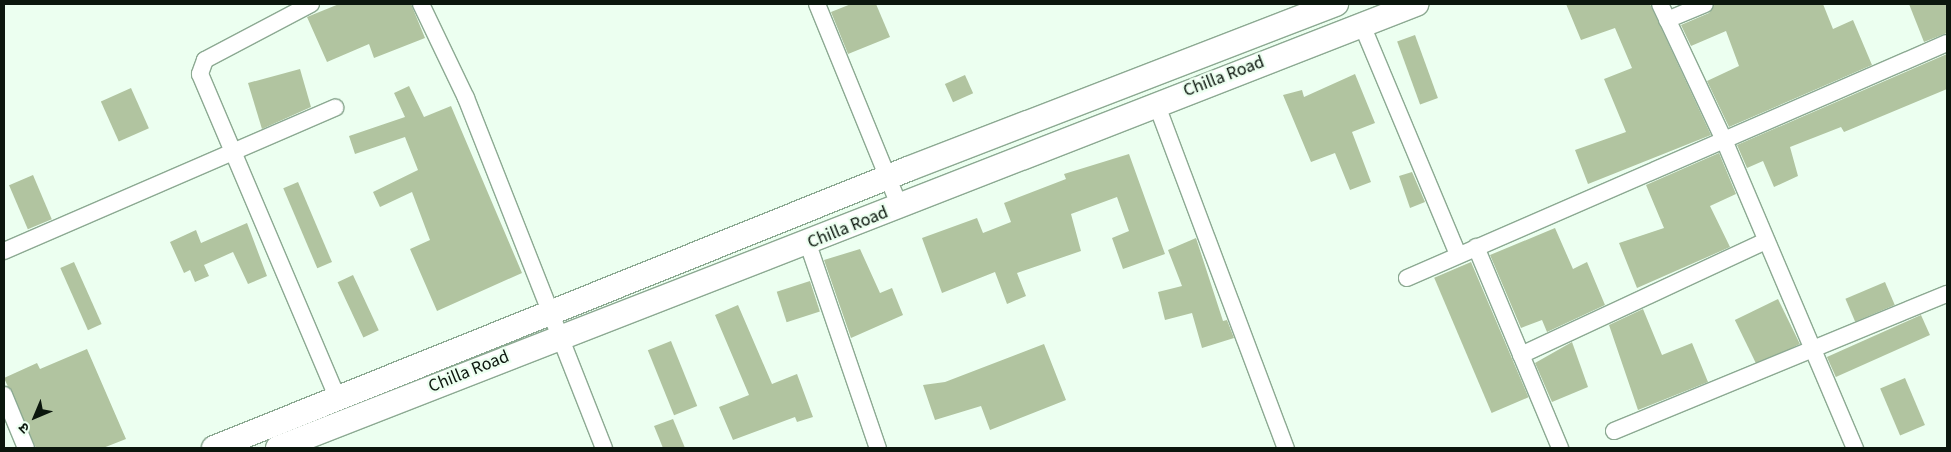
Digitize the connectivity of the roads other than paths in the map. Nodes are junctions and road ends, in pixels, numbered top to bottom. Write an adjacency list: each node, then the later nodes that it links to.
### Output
1 (311, 4): 14 (street)
2 (422, 4): 24 (street)
3 (817, 4): 15 (street)
4 (1336, 4): 15 (main road, Chilla Road)
5 (1416, 4): 9 (main road, Chilla Road)
6 (1660, 4): 8 (street)
7 (1705, 4): 8 (street)
8 (1667, 20): 13 (street)
9 (1362, 25): 11 (main road, Chilla Road); 21 (street)
10 (1947, 43): 13 (street)
11 (1156, 103): 16 (main road, Chilla Road); 36 (street)
12 (335, 108): 14 (street)
13 (1724, 140): 17 (street); 19 (street)
14 (231, 152): 20 (street); 29 (street)
15 (888, 178): 16 (street); 24 (main road, Chilla Road)
16 (900, 207): 18 (main road, Chilla Road)
17 (1766, 241): 26 (street); 27 (street)
18 (808, 244): 25 (main road, Chilla Road); 35 (street)
19 (1476, 247): 21 (street); 27 (street)
20 (4, 251)
21 (1458, 255): 22 (street)
22 (1407, 278)
23 (1947, 294): 26 (street)
24 (550, 312): 25 (street); 29 (main road, Chilla Road)
25 (557, 337): 33 (main road, Chilla Road); 34 (street)
26 (1812, 348): 30 (street); 38 (street)
27 (1521, 355): 37 (street)
28 (4, 395): 31 (street)
29 (337, 397): 32 (main road, Chilla Road)
30 (1614, 430)
31 (26, 448)
32 (214, 448)
33 (278, 448)
34 (604, 448)
35 (878, 448)
36 (1286, 448)
37 (1560, 448)
38 (1855, 448)

